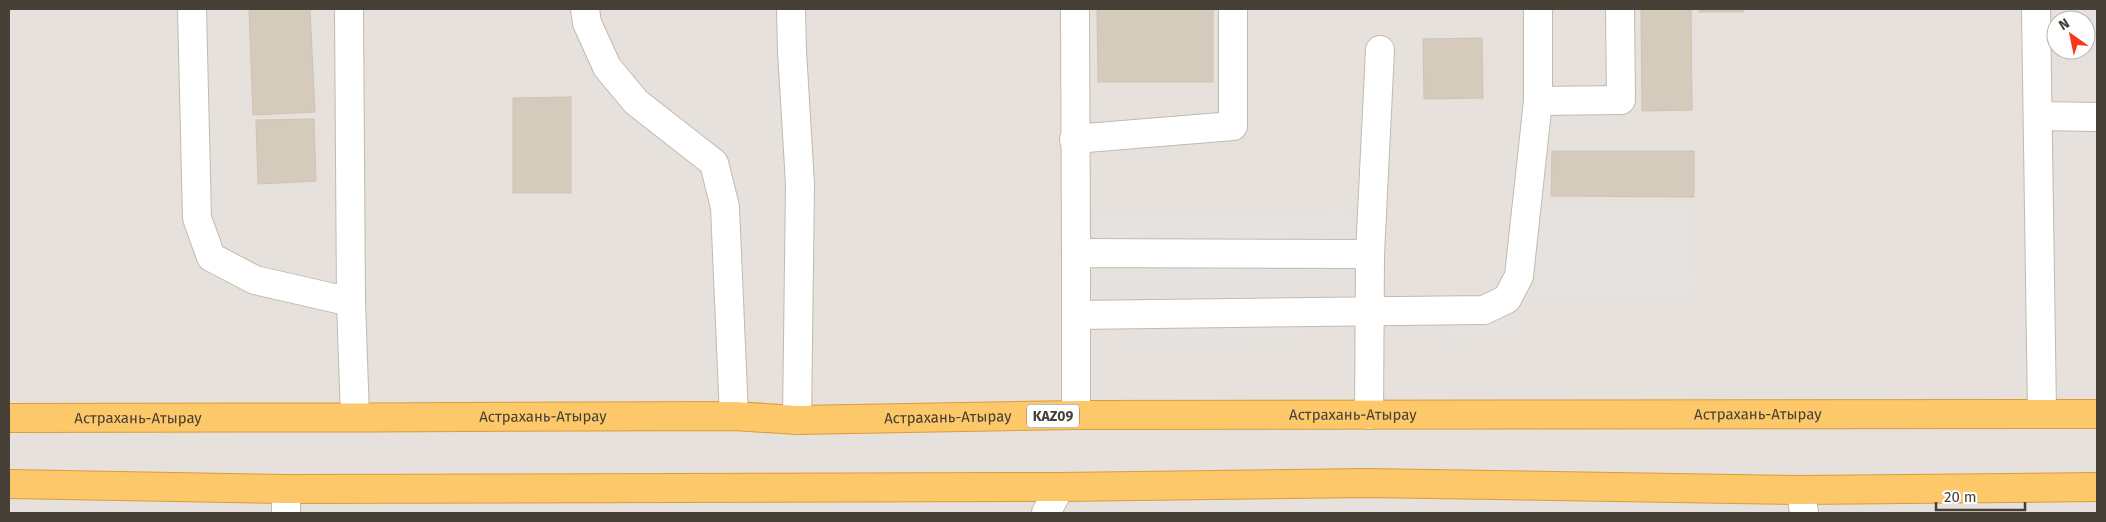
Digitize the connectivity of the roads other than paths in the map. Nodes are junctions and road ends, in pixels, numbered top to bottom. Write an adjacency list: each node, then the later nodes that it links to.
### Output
1 (192, 9): 17 (lane)
2 (349, 9): 17 (lane)
3 (585, 9): 24 (lane)
4 (792, 9): 27 (lane)
5 (1075, 9): 14 (lane)
6 (1233, 9): 14 (lane)
7 (1538, 9): 11 (lane)
8 (1620, 9): 11 (lane)
9 (2036, 9): 12 (lane)
10 (1380, 50): 16 (lane)
11 (1538, 101): 18 (lane)
12 (2038, 116): 13 (lane); 20 (lane)
13 (2097, 117)
14 (1074, 139): 15 (lane)
15 (1076, 253): 16 (lane); 19 (lane)
16 (1370, 254): 18 (lane)
17 (350, 302): 25 (lane)
18 (1370, 311): 19 (lane); 23 (lane)
19 (1076, 315): 22 (lane)
20 (2042, 413): 21 (highway, Астрахань-Атырау / KAZ09); 23 (highway, Астрахань-Атырау / KAZ09)
21 (2097, 414)
22 (1076, 415): 23 (highway, Астрахань-Атырау / KAZ09); 27 (highway, Астрахань-Атырау / KAZ09)
23 (1369, 415)
24 (734, 416): 25 (highway, Астрахань-Атырау / KAZ09); 27 (highway, Астрахань-Атырау / KAZ09)
25 (355, 417): 26 (highway, Астрахань-Атырау / KAZ09)
26 (9, 418)
27 (798, 420)
28 (9, 484): 31 (highway)
29 (1060, 487): 31 (highway); 32 (highway); 33 (lane)
30 (2097, 487): 32 (highway)
31 (286, 501)
32 (1802, 502)
33 (1046, 513)

